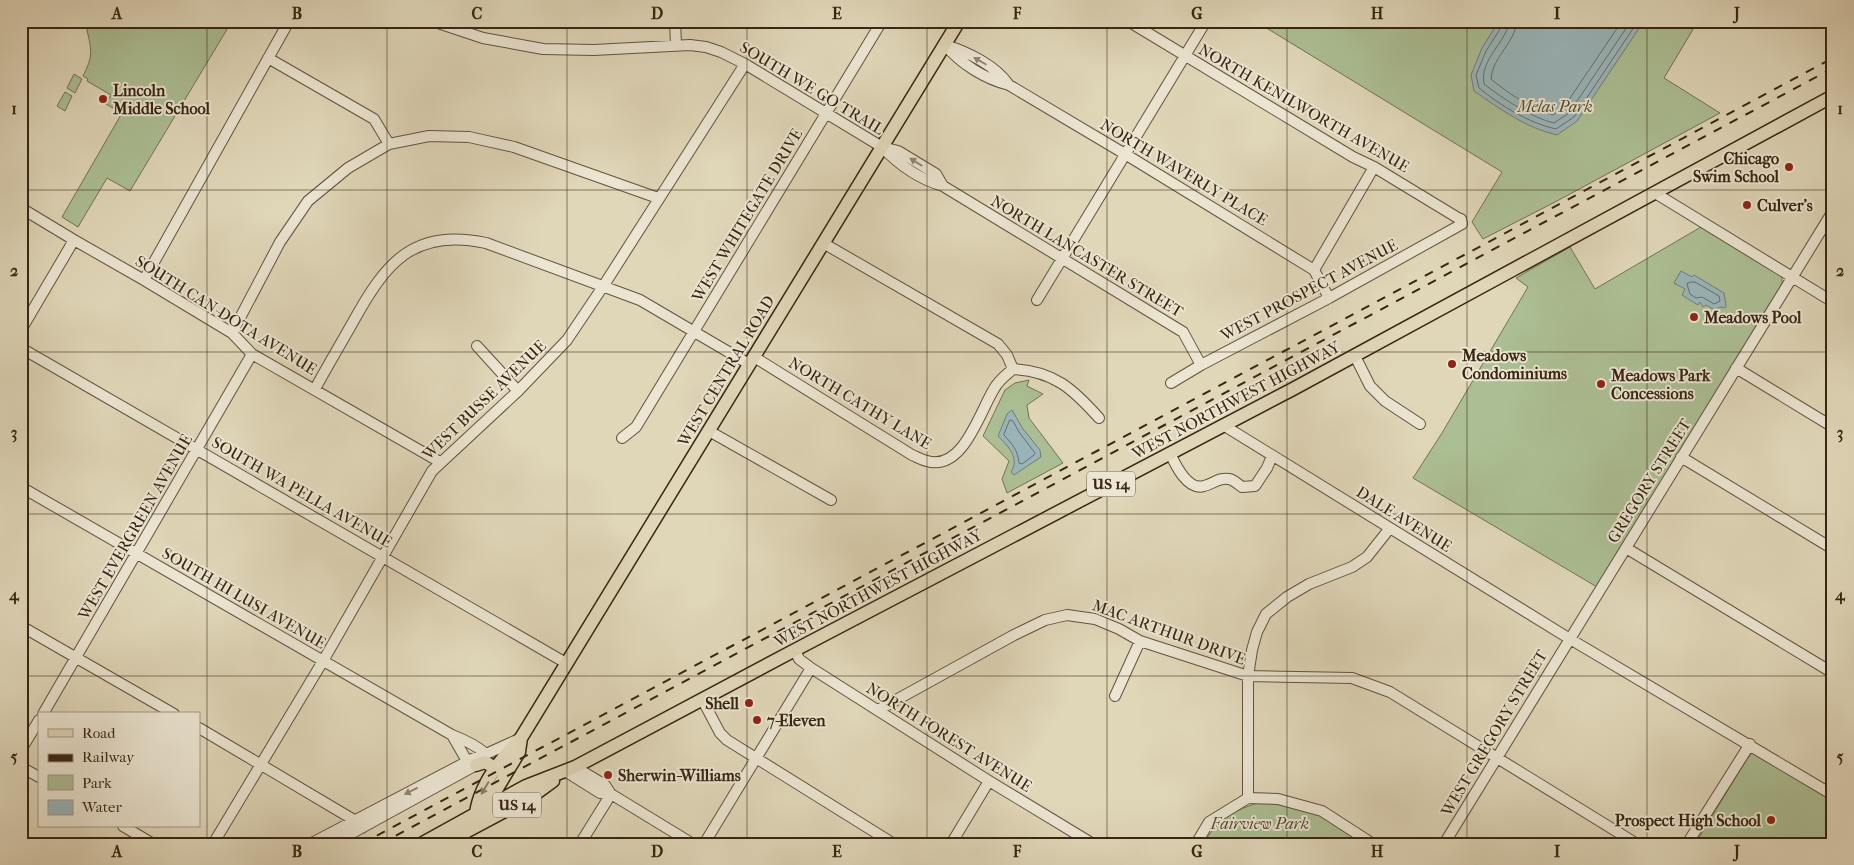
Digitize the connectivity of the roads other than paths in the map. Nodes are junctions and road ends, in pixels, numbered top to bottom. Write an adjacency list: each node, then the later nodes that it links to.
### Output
1 (289, 21): 11 (street)
2 (432, 21): 8 (street, SOUTH WE GO TRAIL)
3 (675, 21): 8 (street)
4 (882, 21): 14 (street)
5 (959, 21): 9 (main road, WEST CENTRAL ROAD)
6 (1128, 21): 10 (street, NORTH KENILWORTH AVENUE)
7 (1206, 21): 10 (street)
8 (676, 45): 12 (street, SOUTH WE GO TRAIL)
9 (944, 45): 16 (main road, WEST CENTRAL ROAD); 17 (street, NORTH WAVERLY PLACE)
10 (1185, 56): 17 (street); 18 (street, NORTH KENILWORTH AVENUE)
11 (268, 58): 15 (street); 29 (street)
12 (745, 64): 14 (street, SOUTH WE GO TRAIL); 20 (street, WEST BUSSE AVENUE)
13 (1833, 96): 19 (main road, US 14)
14 (826, 114): 16 (street, SOUTH WE GO TRAIL); 35 (street, WEST WHITEGATE DRIVE)
15 (389, 144): 20 (street); 36 (street)
16 (882, 147): 25 (main road, WEST CENTRAL ROAD); 26 (street, NORTH LANCASTER STREET)
17 (1125, 154): 26 (street); 27 (street, NORTH WAVERLY PLACE)
18 (1374, 166): 23 (street, NORTH KENILWORTH AVENUE); 27 (street)
19 (1655, 194): 28 (street); 40 (main road, WEST NORTHWEST HIGHWAY / US 14)
20 (658, 198): 30 (street, WEST BUSSE AVENUE)
21 (21, 208): 24 (street, SOUTH CAN-DOTA AVENUE)
22 (1833, 211): 28 (street, GREGORY STREET)
23 (1462, 224): 31 (street, WEST PROSPECT AVENUE)
24 (74, 240): 29 (street, SOUTH CAN-DOTA AVENUE); 34 (street)
25 (823, 243): 41 (main road, WEST CENTRAL ROAD); 44 (street)
26 (1062, 257): 32 (street); 42 (street, NORTH LANCASTER STREET)
27 (1314, 270): 31 (street)
28 (1792, 277): 33 (street); 43 (street, GREGORY STREET)
29 (144, 280): 36 (street, SOUTH CAN-DOTA AVENUE)
30 (604, 286): 35 (street, NORTH CATHY LANE); 46 (street, NORTH CATHY LANE); 47 (street, WEST BUSSE AVENUE)
31 (1329, 298): 42 (street, WEST PROSPECT AVENUE)
32 (1037, 300)
33 (1833, 302)
34 (21, 330)
35 (694, 332): 41 (street, NORTH CATHY LANE); 53 (street, WEST WHITEGATE DRIVE)
36 (232, 333): 39 (street, SOUTH CAN-DOTA AVENUE)
37 (477, 346): 47 (street)
38 (21, 348): 54 (street, SOUTH WA PELLA AVENUE)
39 (252, 354): 46 (street, SOUTH CAN-DOTA AVENUE); 54 (street, WEST EVERGREEN AVENUE)
40 (1354, 356): 49 (street); 50 (main road, WEST NORTHWEST HIGHWAY / US 14)
41 (752, 361): 44 (street, NORTH CATHY LANE); 52 (main road, WEST CENTRAL ROAD)
42 (1201, 366): 45 (street, WEST PROSPECT AVENUE)
43 (1736, 368): 51 (street); 57 (street, GREGORY STREET)
44 (1013, 370): 48 (street)
45 (1171, 383)
46 (315, 389): 58 (street, SOUTH CAN-DOTA AVENUE)
47 (518, 391): 58 (street, WEST BUSSE AVENUE)
48 (1099, 418)
49 (1420, 424)
50 (1223, 425): 55 (main road, WEST NORTHWEST HIGHWAY / US 14); 56 (street, DALE AVENUE)
51 (1833, 427)
52 (709, 431): 60 (street); 72 (main road, WEST CENTRAL ROAD)
53 (622, 438)
54 (198, 449): 64 (street, WEST EVERGREEN AVENUE); 65 (street, SOUTH WA PELLA AVENUE)
55 (1170, 453): 56 (street); 69 (main road, WEST NORTHWEST HIGHWAY / US 14)
56 (1272, 456): 61 (street, DALE AVENUE)
57 (1681, 457): 62 (street, GREGORY STREET); 63 (street)
58 (440, 462): 65 (street, WEST BUSSE AVENUE)
59 (21, 487): 64 (street, SOUTH HI LUSI AVENUE)
60 (831, 500)
61 (1390, 528): 67 (street, DALE AVENUE); 75 (street)
62 (1626, 548): 67 (street, GREGORY STREET); 74 (street)
63 (1833, 549)
64 (137, 553): 70 (street, WEST EVERGREEN AVENUE); 71 (street, SOUTH HI LUSI AVENUE)
65 (383, 556): 71 (street, WEST BUSSE AVENUE); 72 (street, SOUTH WA PELLA AVENUE)
66 (21, 626): 70 (street)
67 (1570, 639): 85 (street, DALE AVENUE); 88 (street, WEST GREGORY STREET)
68 (1140, 641): 75 (street, MAC ARTHUR DRIVE); 76 (street); 78 (street, MAC ARTHUR DRIVE)
69 (795, 650): 73 (street, NORTH FOREST AVENUE); 77 (main road, WEST NORTHWEST HIGHWAY / US 14)
70 (76, 657): 79 (street, WEST EVERGREEN AVENUE); 80 (street)
71 (323, 662): 83 (street, SOUTH HI LUSI AVENUE); 91 (street, WEST BUSSE AVENUE)
72 (566, 663): 84 (main road, WEST CENTRAL ROAD)
73 (811, 668): 78 (street, NORTH FOREST AVENUE); 89 (street)
74 (1833, 673)
75 (1248, 676): 88 (street, MAC ARTHUR DRIVE); 101 (street)
76 (1115, 696)
77 (702, 699): 89 (street); 93 (main road, WEST NORTHWEST HIGHWAY / US 14)
78 (878, 710): 96 (street, NORTH FOREST AVENUE)
79 (44, 712)
80 (171, 712)
81 (38, 722): 86 (street)
82 (200, 729): 91 (street)
83 (452, 735): 87 (street, SOUTH HI LUSI AVENUE); 90 (street, SOUTH HI LUSI AVENUE)
84 (521, 738): 87 (street); 94 (main road, WEST CENTRAL ROAD); 97 (main road, WEST CENTRAL ROAD)
85 (1750, 744): 100 (street, DALE AVENUE); 124 (street)
86 (21, 750)
87 (486, 754): 90 (street)
88 (1496, 757): 122 (street, WEST GREGORY STREET); 123 (street, MAC ARTHUR DRIVE)
89 (756, 758): 116 (street); 117 (street)
90 (472, 763): 94 (main road); 103 (street, one-way to 103); 105 (street)
91 (261, 764): 103 (street); 108 (street, WEST BUSSE AVENUE)
92 (21, 767): 95 (street)
93 (570, 769): 98 (street); 99 (main road, WEST NORTHWEST HIGHWAY / US 14); 106 (main road, WEST NORTHWEST HIGHWAY / US 14)
94 (495, 770): 102 (main road, WEST CENTRAL ROAD, one-way to 102)
95 (38, 776)
96 (989, 781): 118 (street); 119 (street, NORTH FOREST AVENUE)
97 (500, 783): 99 (main road); 102 (main road, WEST CENTRAL ROAD)
98 (611, 794): 114 (street); 115 (street)
99 (510, 795): 102 (main road, WEST NORTHWEST HIGHWAY / US 14)
100 (1833, 795)
101 (1248, 798): 120 (street); 121 (street)
102 (476, 813): 106 (main road, WEST CENTRAL ROAD); 111 (main road, WEST NORTHWEST HIGHWAY / US 14)
103 (354, 820): 105 (street); 109 (street)
104 (126, 828): 107 (street)
105 (362, 828): 110 (street)
106 (464, 832): 112 (main road, WEST NORTHWEST HIGHWAY / US 14); 113 (main road, WEST CENTRAL ROAD)
107 (153, 844)
108 (212, 844)
109 (310, 844)
110 (332, 844)
111 (421, 844)
112 (442, 844)
113 (457, 844)
114 (580, 844)
115 (693, 844)
116 (704, 844)
117 (894, 844)
118 (951, 844)
119 (1094, 844)
120 (1196, 844)
121 (1373, 844)
122 (1444, 844)
123 (1637, 844)
124 (1687, 844)

